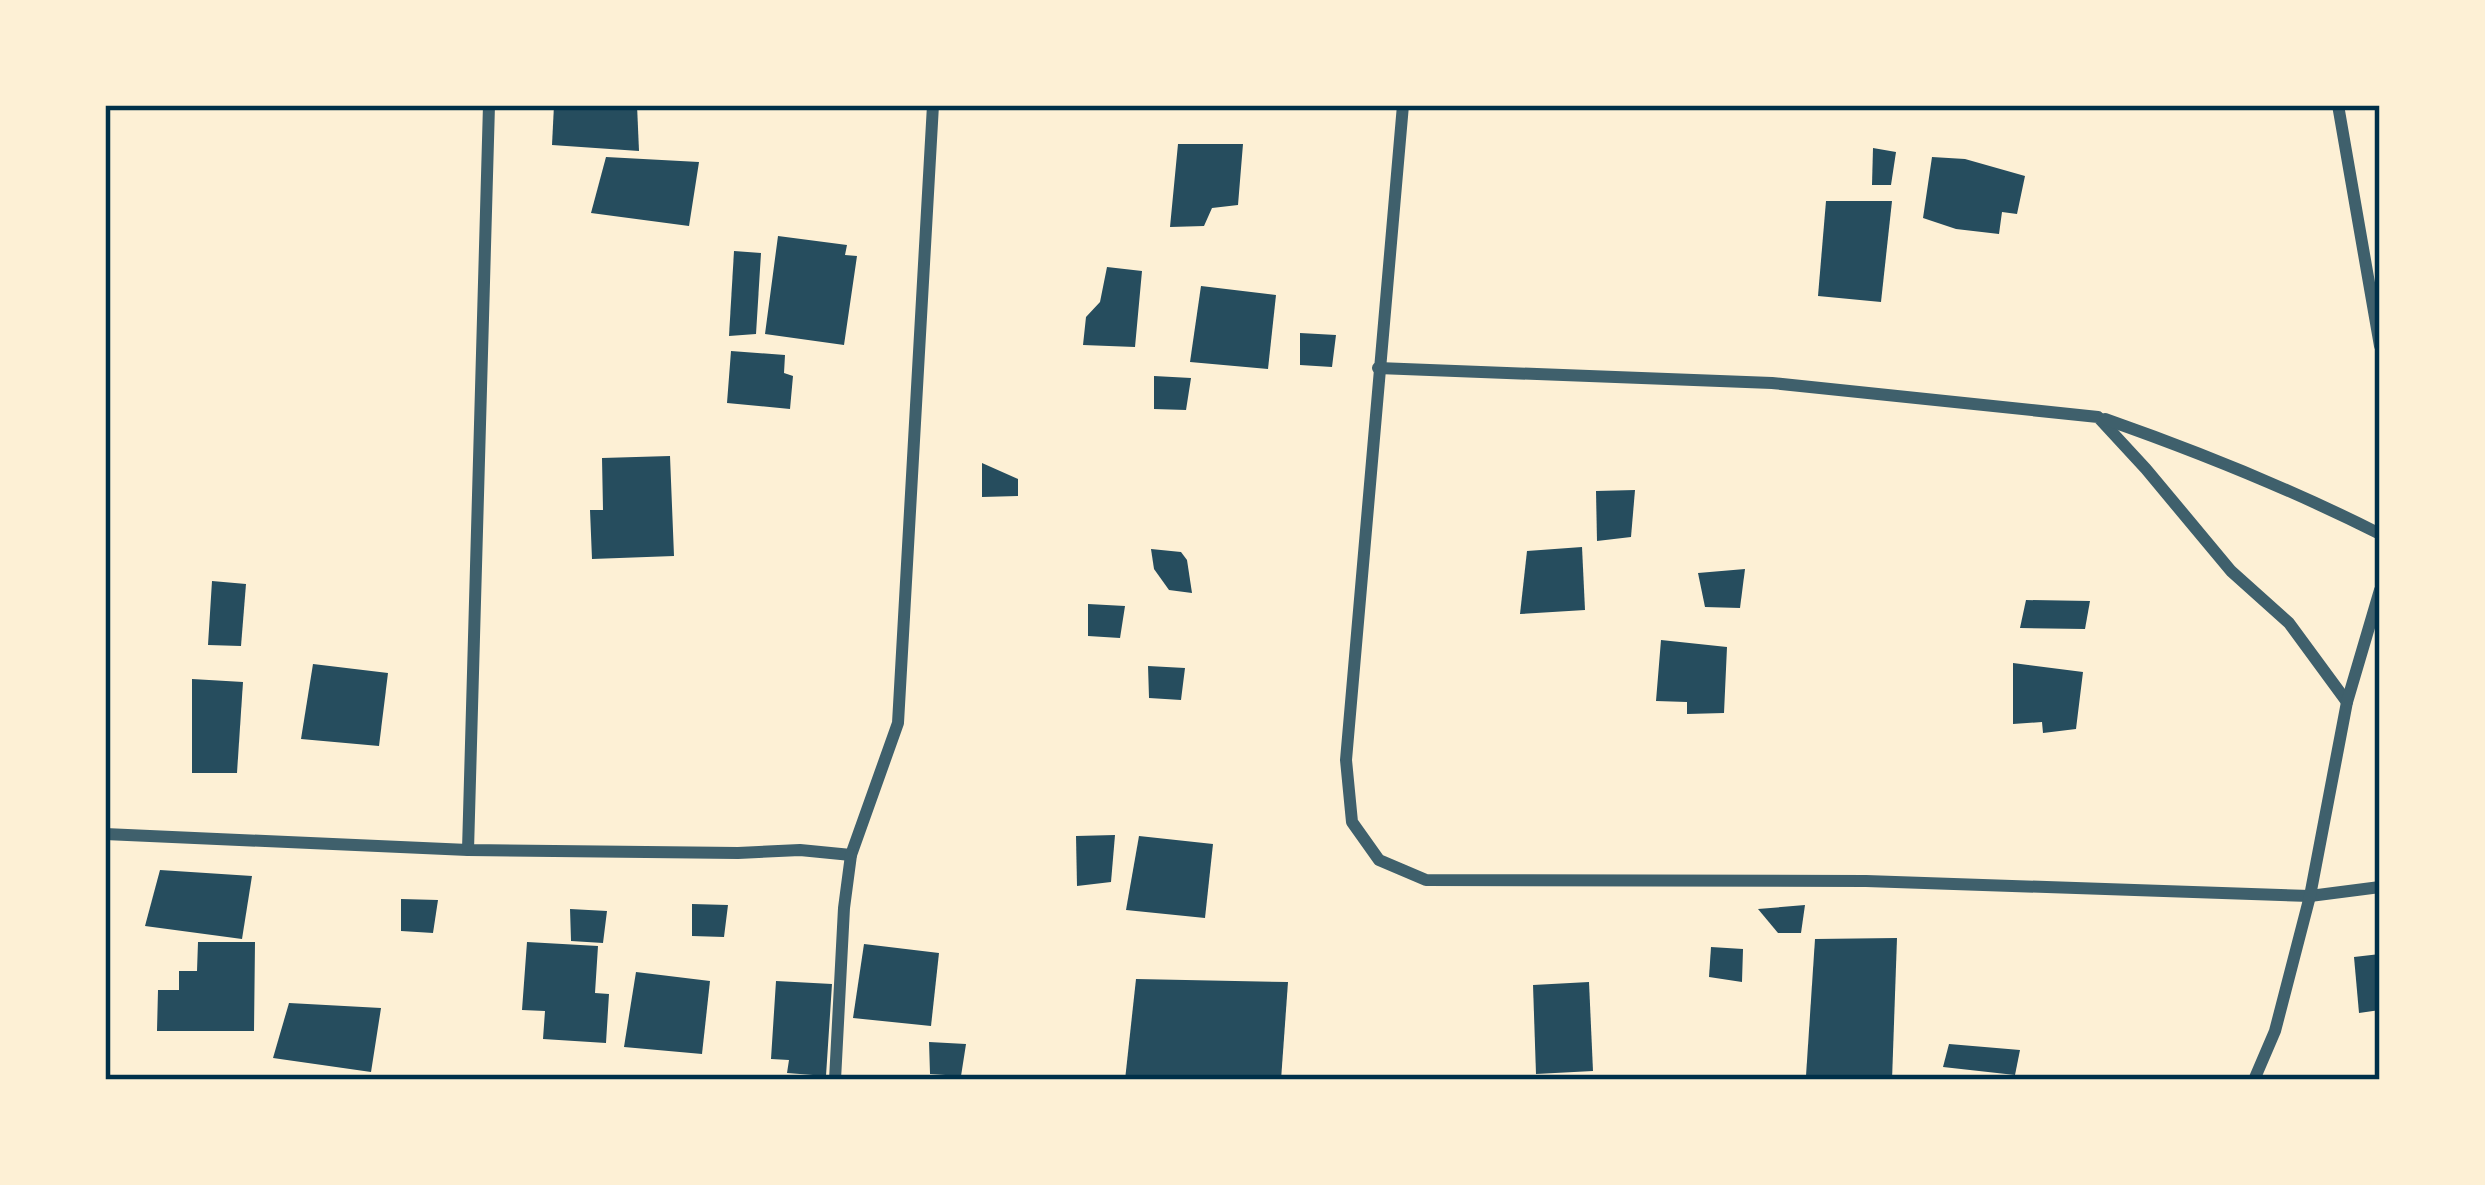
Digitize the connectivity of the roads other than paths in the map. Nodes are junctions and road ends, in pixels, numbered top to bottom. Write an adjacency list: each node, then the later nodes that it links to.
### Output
1 (489, 105): 12 (street)
2 (933, 105): 13 (street)
3 (1403, 105): 6 (street)
4 (2338, 105): 5 (street)
5 (2380, 346)
6 (1378, 368): 7 (street); 15 (street)
7 (2098, 417): 8 (street); 10 (street)
8 (2380, 534)
9 (2380, 590): 10 (street)
10 (2347, 702): 15 (street)
11 (105, 834): 12 (street)
12 (468, 850): 13 (street)
13 (851, 855): 16 (street)
14 (2380, 887): 15 (street)
15 (2311, 896): 17 (street)
16 (836, 1080)
17 (2254, 1080)

